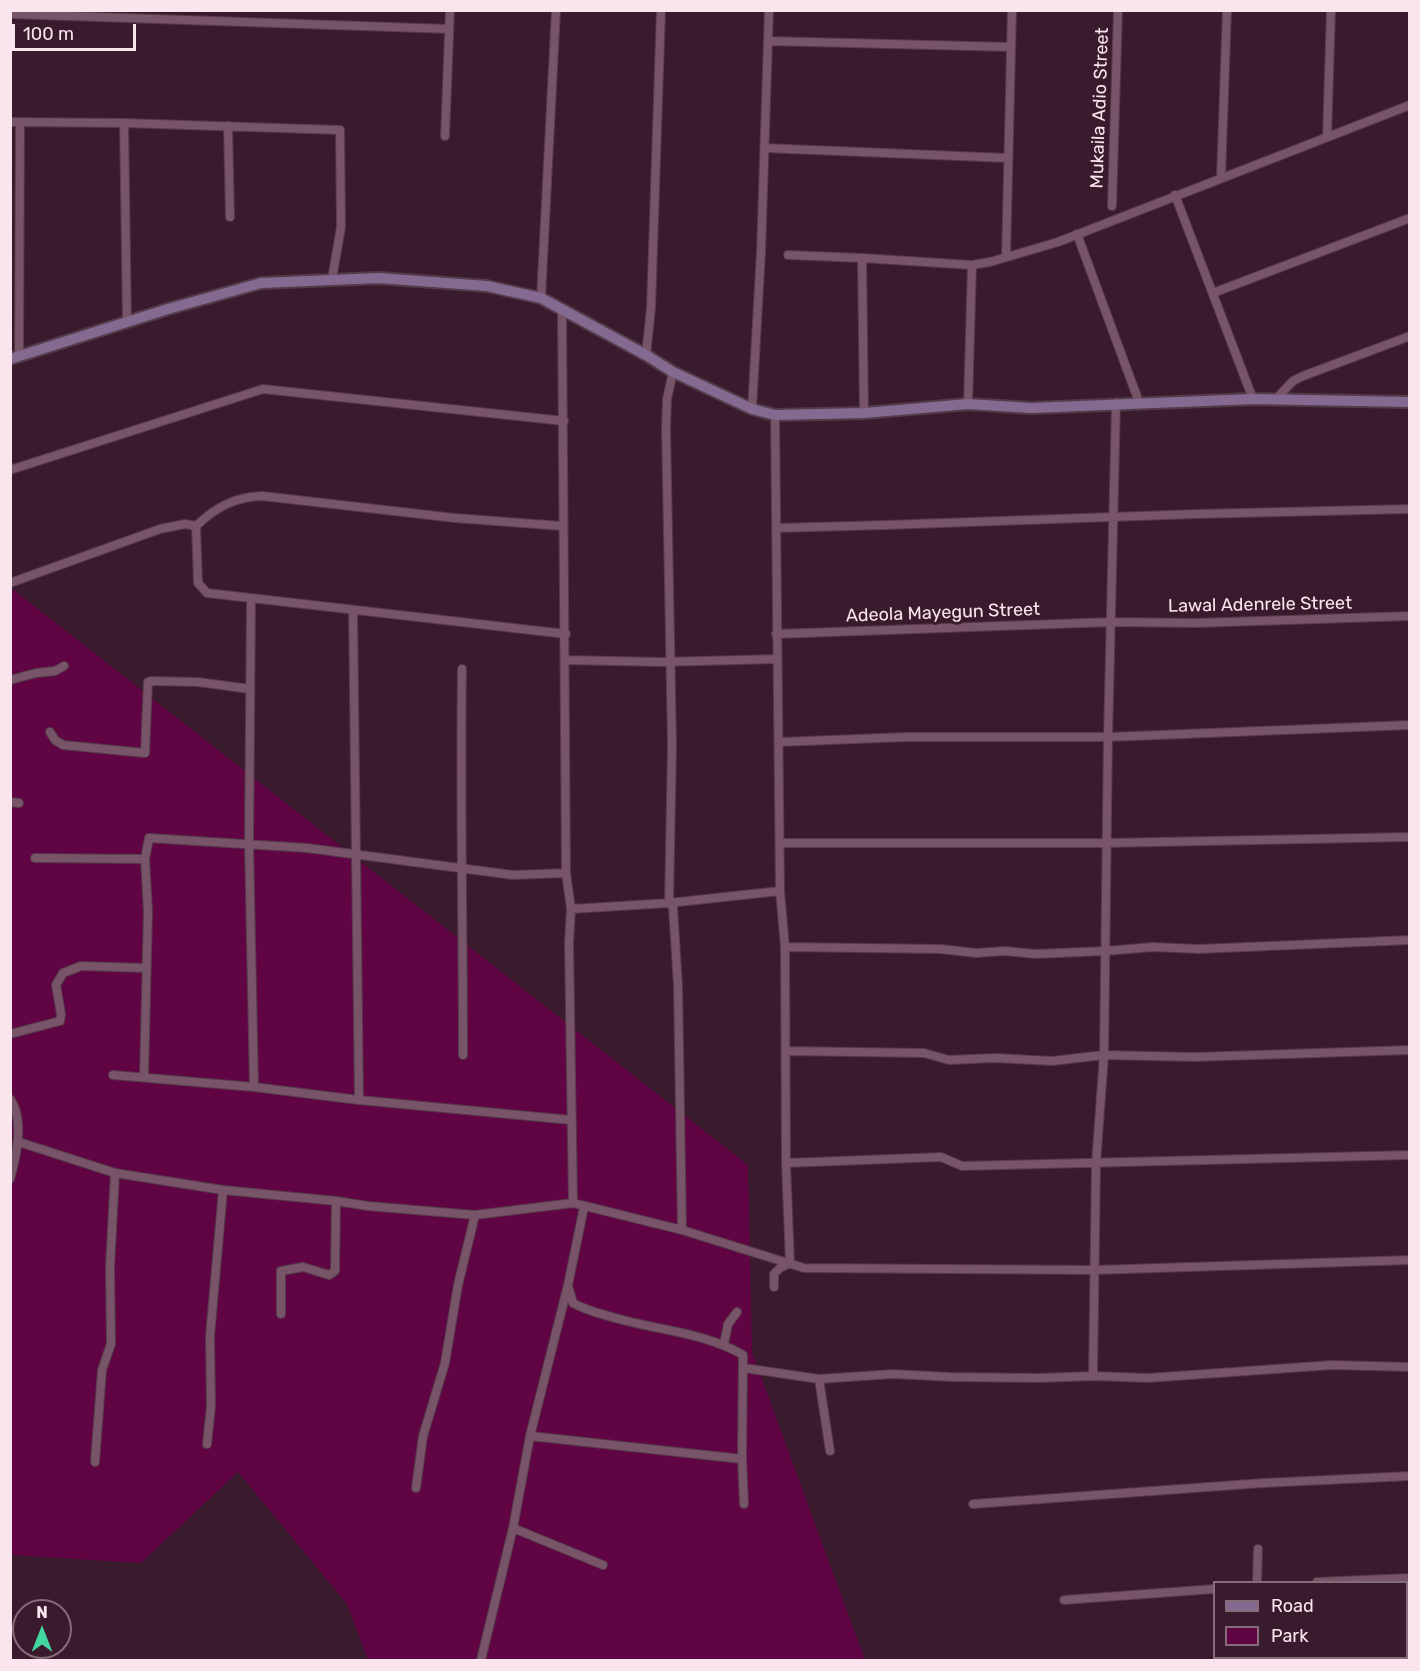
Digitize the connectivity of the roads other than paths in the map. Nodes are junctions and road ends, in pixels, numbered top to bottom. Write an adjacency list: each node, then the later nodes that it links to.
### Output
1 (450, 10): 10 (street)
2 (556, 10): 35 (street)
3 (661, 10): 39 (street)
4 (769, 10): 11 (street)
5 (1012, 10): 12 (street)
6 (1118, 10): 24 (street, Mukaila Adio Street)
7 (1227, 10): 22 (street)
8 (1331, 10): 19 (street)
9 (10, 14): 10 (street)
10 (449, 29): 18 (street)
11 (768, 41): 12 (street); 20 (street)
12 (1011, 47): 21 (street)
13 (1410, 105): 19 (street)
14 (10, 122): 15 (street)
15 (20, 122): 16 (street); 28 (street)
16 (124, 123): 17 (street); 37 (street)
17 (228, 126): 25 (street); 33 (street)
18 (445, 136)
19 (1327, 137): 22 (street)
20 (764, 148): 21 (street); 48 (street)
21 (1007, 158): 30 (street)
22 (1221, 177): 23 (street)
23 (1175, 195): 27 (street); 34 (street)
24 (1112, 206)
25 (230, 217)
26 (1410, 218): 34 (street)
27 (1077, 234): 30 (street); 44 (street)
28 (15, 241): 40 (street)
29 (788, 255): 31 (street)
30 (1006, 257): 32 (street)
31 (862, 258): 32 (street); 49 (street)
32 (972, 265): 47 (street)
33 (332, 279): 35 (street); 37 (street)
34 (1213, 293): 42 (street)
35 (541, 298): 36 (street)
36 (562, 310): 39 (street); 51 (street)
37 (127, 322): 40 (street)
38 (1410, 336): 43 (street)
39 (646, 355): 41 (street)
40 (15, 358)
41 (673, 372): 48 (street); 67 (street)
42 (1253, 399): 43 (street); 44 (street)
43 (1275, 400): 45 (street)
44 (1138, 402): 46 (street)
45 (1410, 402)
46 (1116, 403): 47 (street); 54 (street)
47 (968, 404): 49 (street)
48 (752, 409): 50 (street)
49 (864, 413): 50 (street)
50 (775, 415): 57 (street)
51 (564, 421): 52 (street); 56 (street)
52 (10, 470)
53 (1410, 509): 54 (street)
54 (1114, 517): 57 (street); 62 (street)
55 (196, 526): 56 (street); 58 (street); 59 (street)
56 (562, 526): 63 (street)
57 (776, 528): 64 (street)
58 (10, 583)
59 (251, 599): 60 (street); 71 (street)
60 (353, 611): 63 (street); 80 (street)
61 (1410, 616): 62 (street, Lawal Adenrele Street)
62 (1112, 622): 64 (street, Adeola Mayegun Street); 74 (street)
63 (566, 634): 66 (street)
64 (776, 634): 65 (street)
65 (777, 659): 67 (street); 75 (street)
66 (565, 660): 67 (street); 84 (street)
67 (669, 662): 86 (street)
68 (64, 666): 70 (street)
69 (462, 669): 83 (street)
70 (10, 680)
71 (250, 689): 73 (street); 79 (street)
72 (1410, 725): 74 (street)
73 (50, 732)
74 (1108, 737): 75 (street); 78 (street)
75 (779, 742): 77 (street)
76 (1410, 837): 78 (street)
77 (780, 843): 78 (street); 85 (street)
78 (1107, 843): 90 (street)
79 (249, 844): 80 (street); 82 (street); 99 (street)
80 (358, 855): 83 (street); 101 (street)
81 (35, 858): 82 (street)
82 (145, 859): 91 (street)
83 (464, 869): 84 (street); 95 (street)
84 (566, 873): 87 (street)
85 (780, 891): 86 (street); 89 (street)
86 (669, 903): 87 (street); 114 (street)
87 (571, 909): 102 (street)
88 (1410, 940): 90 (street)
89 (785, 947): 90 (street); 94 (street)
90 (1105, 951): 96 (street)
91 (146, 968): 92 (street); 98 (street)
92 (10, 1034)
93 (1410, 1050): 96 (street)
94 (786, 1052): 96 (street); 105 (street)
95 (463, 1055)
96 (1104, 1055): 106 (street)
97 (113, 1075): 98 (street)
98 (144, 1077): 99 (street)
99 (254, 1087): 101 (street)
100 (10, 1099): 103 (street)
101 (359, 1100): 102 (street)
102 (571, 1120): 111 (street)
103 (19, 1142): 107 (street); 108 (street)
104 (1410, 1155): 106 (street)
105 (786, 1163): 106 (street); 116 (street)
106 (1096, 1164): 117 (street)
107 (115, 1173): 109 (street); 131 (street)
108 (10, 1179)
109 (223, 1190): 110 (street); 128 (street)
110 (336, 1201): 113 (street); 121 (street)
111 (573, 1203): 112 (street); 113 (street)
112 (584, 1207): 114 (street); 118 (street)
113 (475, 1215): 133 (street)
114 (682, 1230): 116 (street)
115 (1410, 1260): 117 (street)
116 (790, 1263): 117 (street); 119 (street)
117 (1095, 1270): 125 (street)
118 (568, 1285): 122 (street); 127 (street)
119 (774, 1287)
120 (737, 1312): 122 (street)
121 (281, 1314)
122 (724, 1344): 124 (street)
123 (1410, 1367): 125 (street)
124 (744, 1368): 126 (street); 130 (street)
125 (1093, 1376): 126 (street)
126 (819, 1379): 129 (street)
127 (530, 1436): 130 (street); 136 (street)
128 (207, 1444)
129 (830, 1451)
130 (742, 1459): 135 (street)
131 (95, 1462)
132 (1410, 1476): 134 (street)
133 (416, 1488)
134 (973, 1503)
135 (744, 1504)
136 (513, 1528): 138 (street); 144 (street)
137 (1258, 1549): 140 (street)
138 (603, 1565)
139 (1410, 1578): 141 (street)
140 (1257, 1581)
141 (1340, 1581)
142 (1213, 1589): 143 (street)
143 (1064, 1600)
144 (481, 1660)

